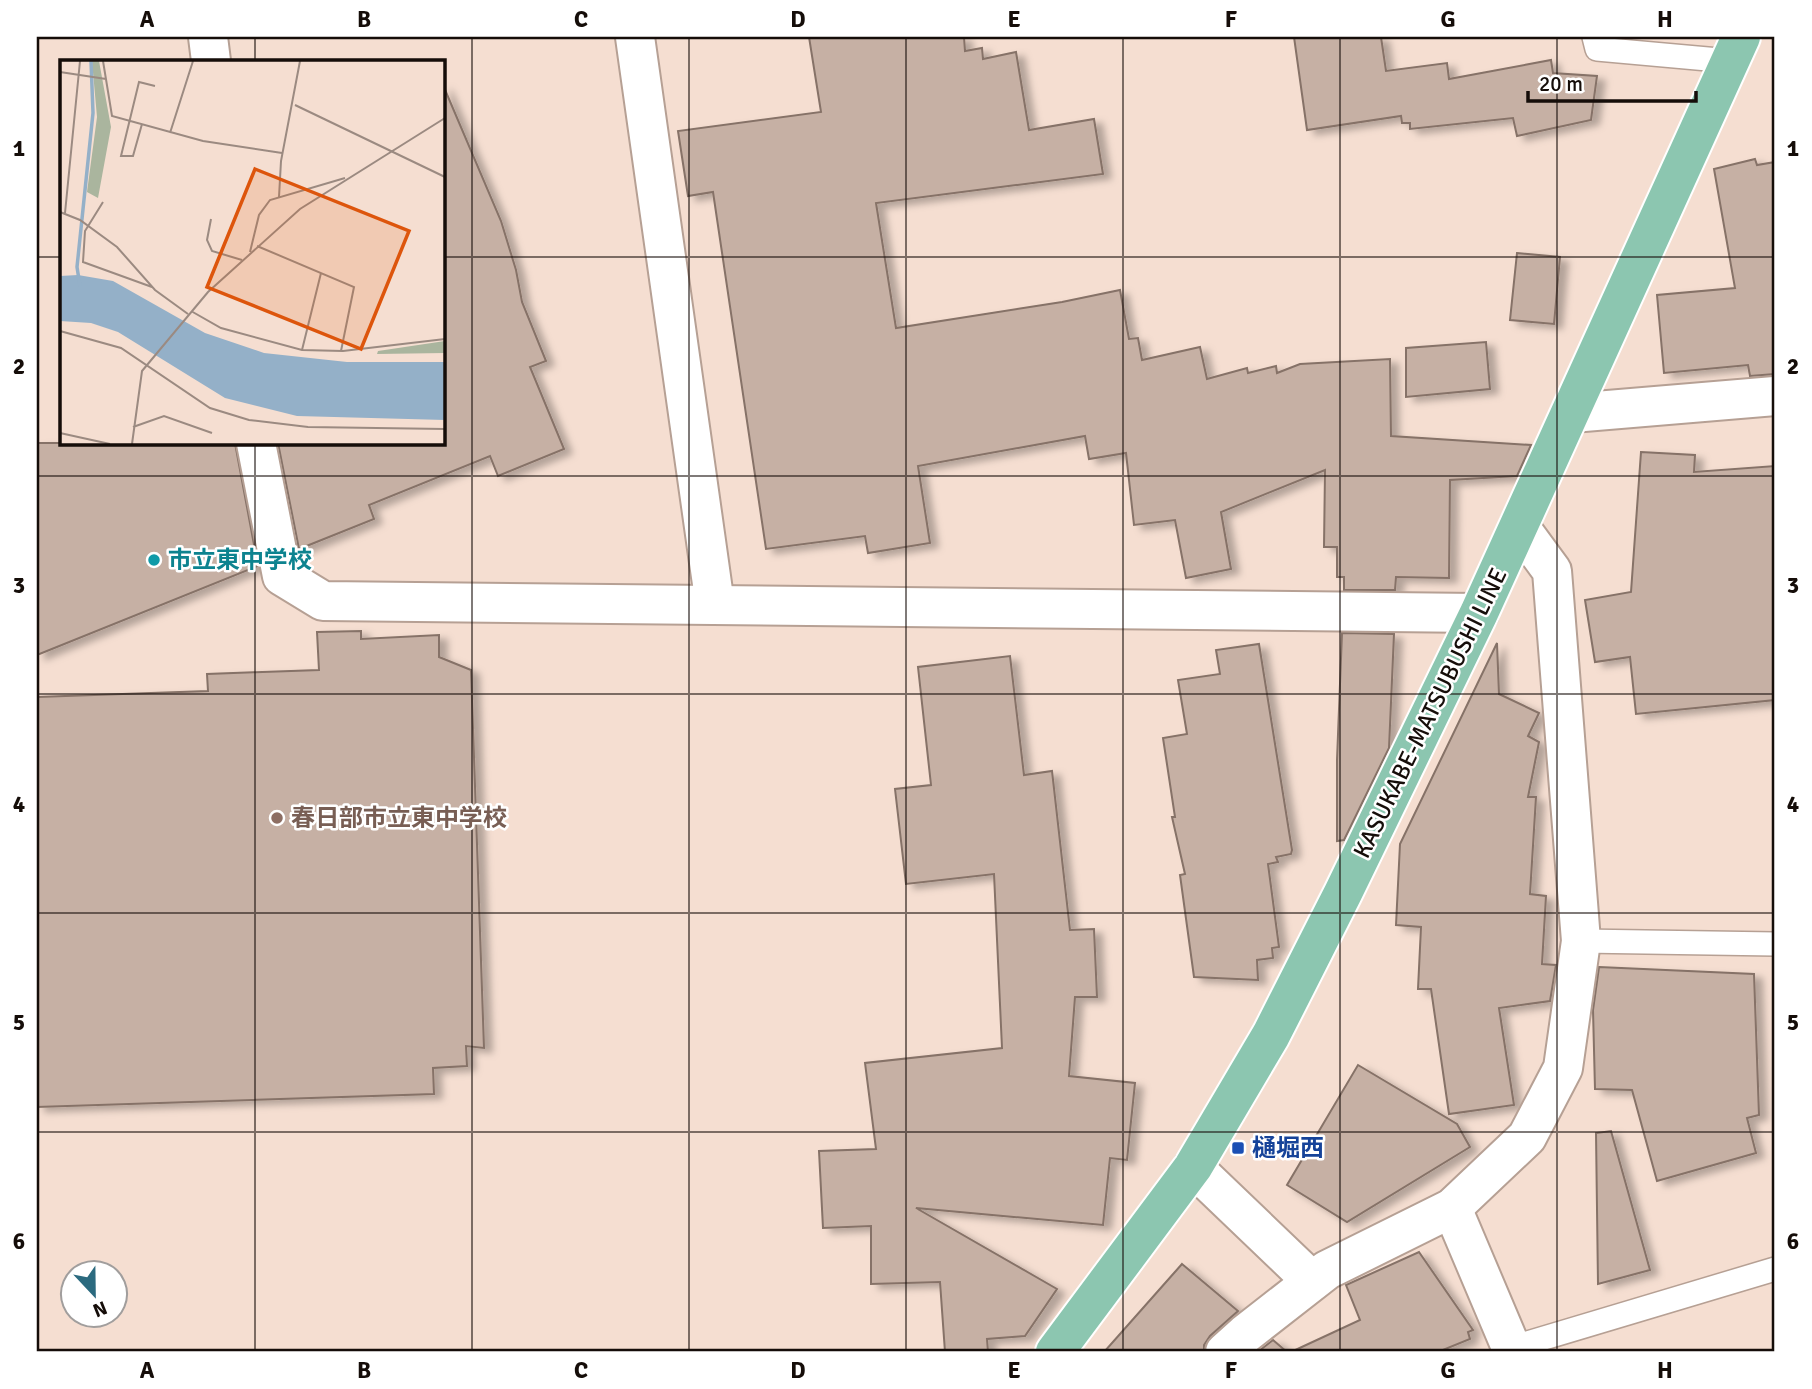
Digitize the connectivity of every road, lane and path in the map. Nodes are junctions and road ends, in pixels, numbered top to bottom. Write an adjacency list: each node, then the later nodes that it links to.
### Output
1 (208, 37): 5 (street)
2 (635, 37): 10 (street)
3 (1594, 37): 4 (lane)
4 (1736, 49): 7 (main road, KASUKABE-MATSUBUSHI LINE)
5 (211, 60)
6 (1775, 397): 7 (street)
7 (1572, 413): 9 (main road, KASUKABE-MATSUBUSHI LINE)
8 (256, 444): 10 (street)
9 (1520, 526): 11 (main road, KASUKABE-MATSUBUSHI LINE); 12 (street)
10 (715, 605): 11 (street)
11 (1479, 613): 14 (main road, KASUKABE-MATSUBUSHI LINE)
12 (1581, 941): 13 (lane); 15 (street)
13 (1775, 944)
14 (1193, 1167): 17 (street); 19 (main road, KASUKABE-MATSUBUSHI LINE)
15 (1452, 1208): 17 (street); 18 (street)
16 (1775, 1269): 18 (lane)
17 (1312, 1280): 20 (street)
18 (1512, 1350)
19 (1055, 1352)
20 (1225, 1352)

